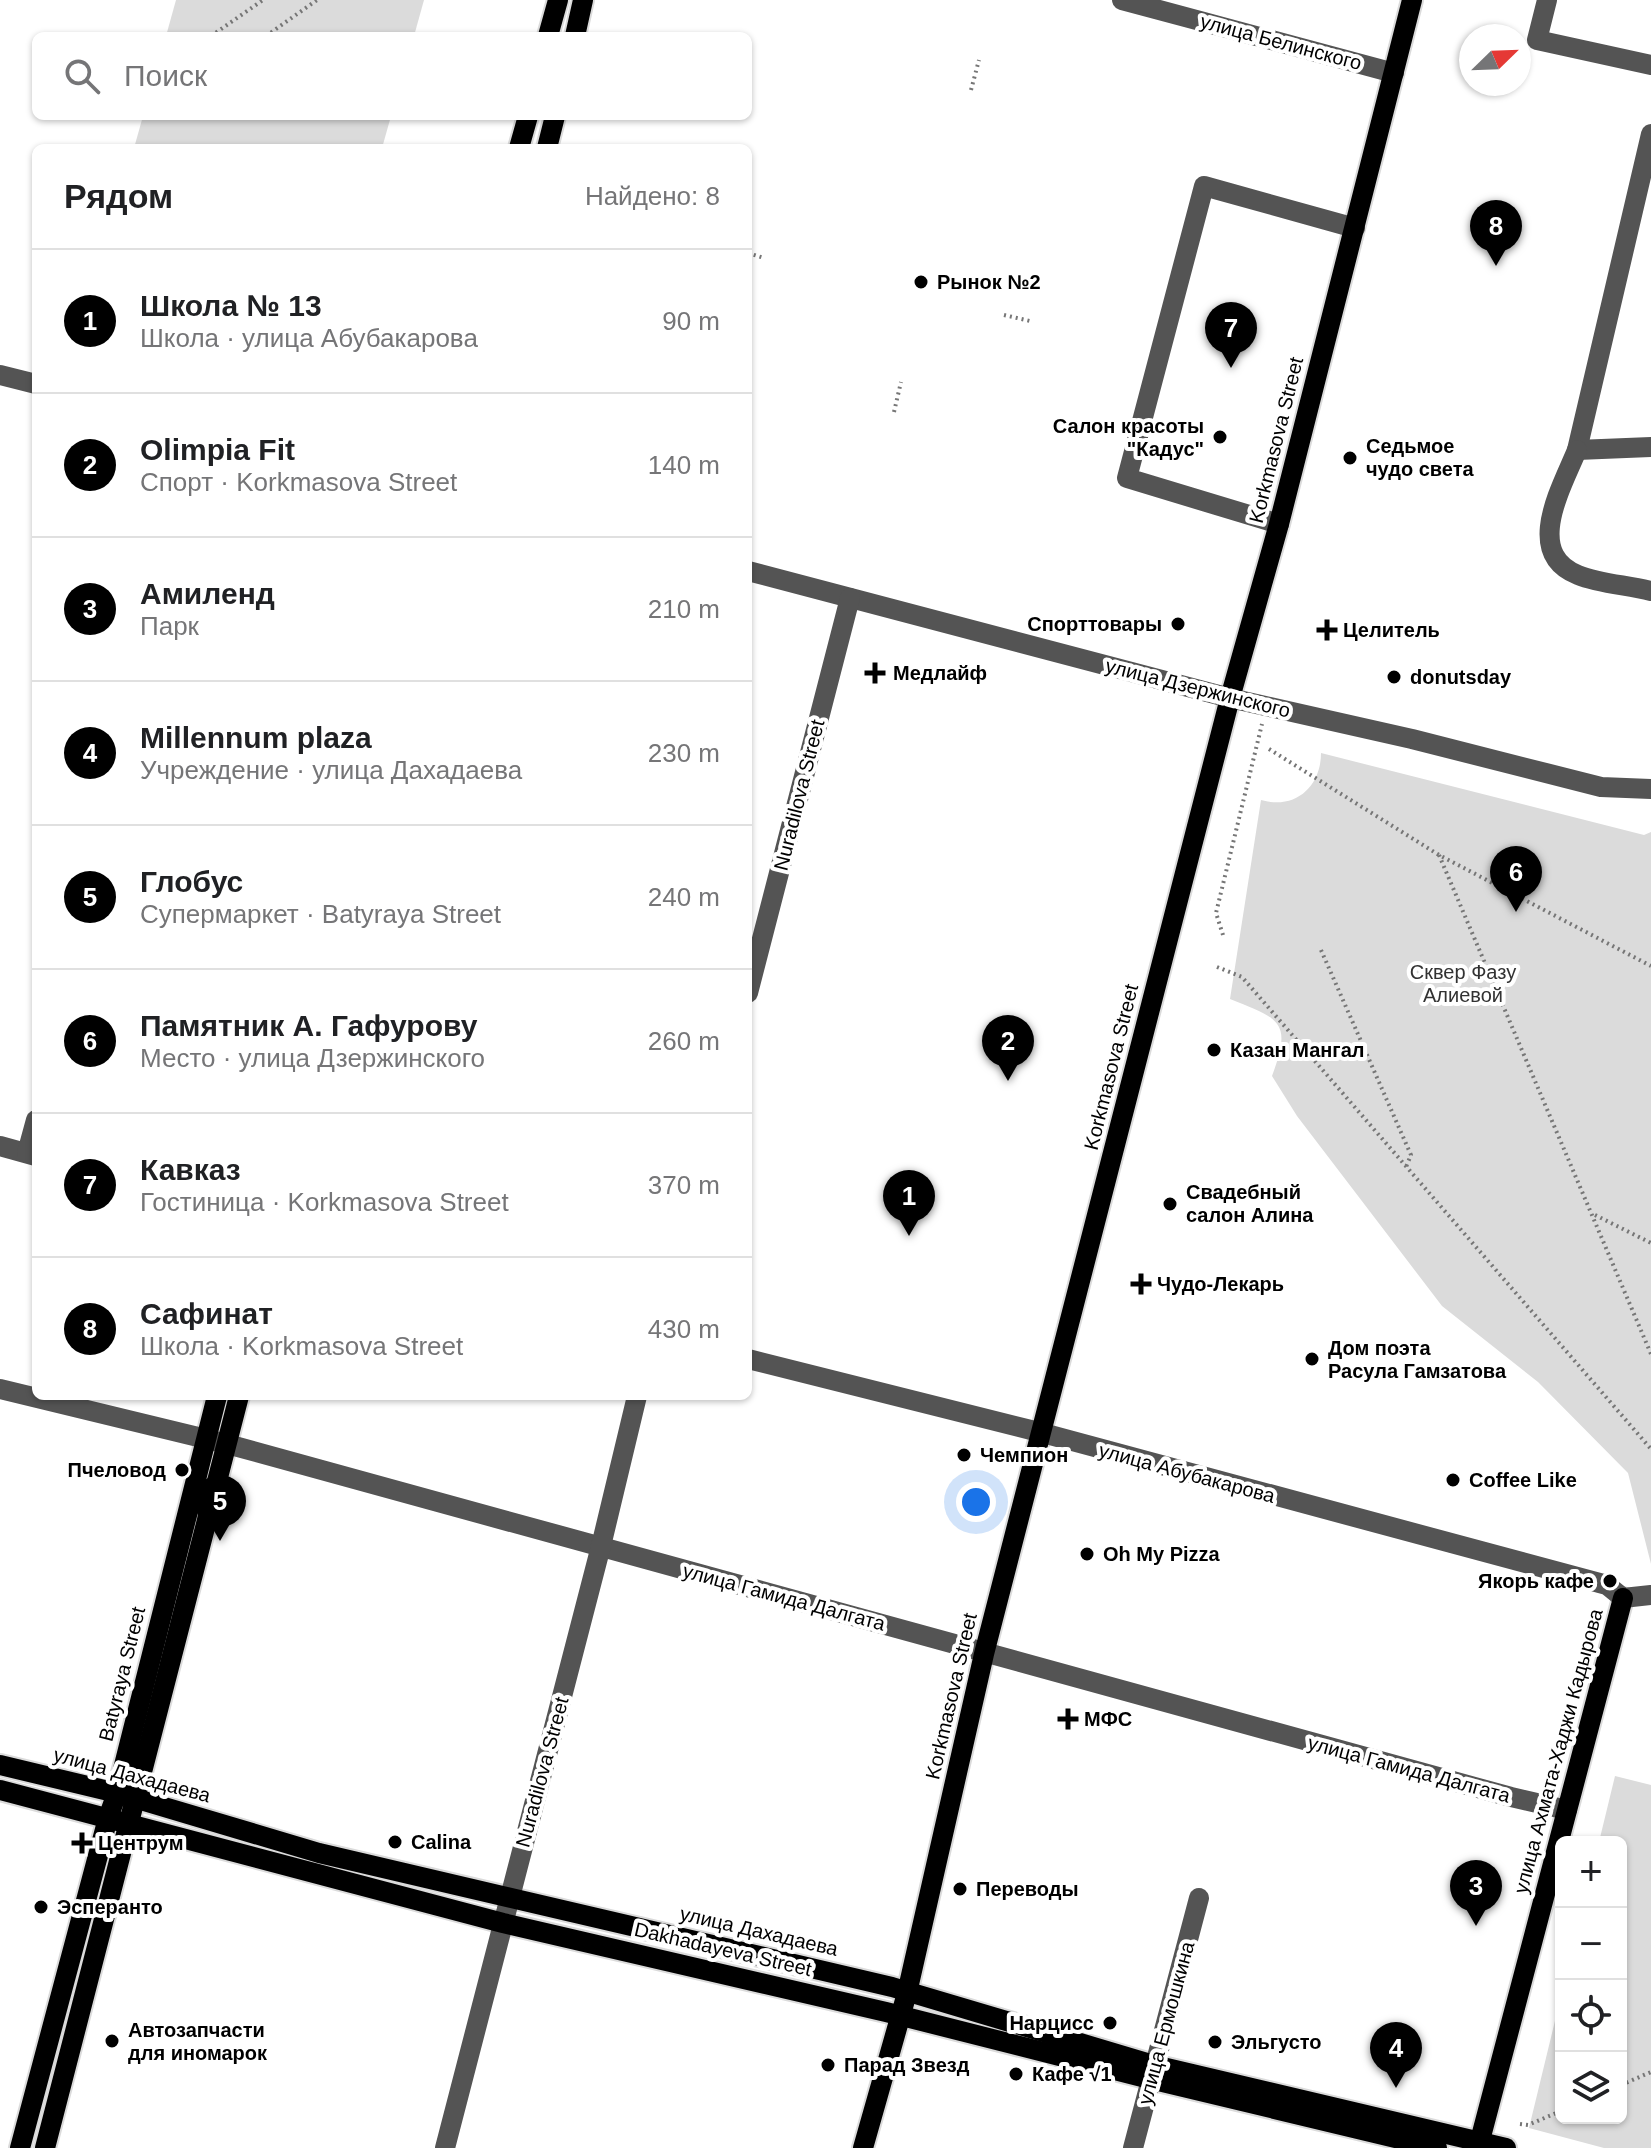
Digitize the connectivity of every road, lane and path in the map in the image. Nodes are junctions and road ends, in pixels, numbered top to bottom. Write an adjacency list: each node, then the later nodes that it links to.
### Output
1 (263, 0): 8 (path)
2 (317, 0): 9 (path)
3 (558, 0): 10 (main road)
4 (583, 0): 11 (main road)
5 (1122, 0): 14 (street, улица Белинского)
6 (1412, 0): 14 (main road, Korkmasova Street)
7 (1547, 0): 13 (street)
8 (217, 32)
9 (272, 32)
10 (549, 32)
11 (576, 32)
12 (979, 60): 15 (path)
13 (1651, 65)
14 (1394, 73): 21 (main road, Korkmasova Street)
15 (971, 90)
16 (527, 120): 19 (main road)
17 (554, 120): 20 (main road)
18 (1651, 134): 31 (street)
19 (520, 144)
20 (548, 144)
21 (1355, 228): 32 (main road, Korkmasova Street); 32 (street)
22 (752, 254): 23 (path)
23 (764, 258)
24 (1004, 315): 25 (path)
25 (1030, 321)
26 (0, 375): 28 (street)
27 (901, 382): 29 (path)
28 (32, 383)
29 (894, 412)
30 (1651, 447): 31 (street)
31 (1577, 450): 34 (street)
32 (1279, 524): 36 (main road, Korkmasova Street)
33 (752, 572): 35 (street, улица Дзержинского)
34 (1651, 591)
35 (850, 598): 36 (street, улица Дзержинского); 45 (street, Nuradilova Street)
36 (1230, 698): 37 (street, улица Дзержинского); 59 (main road, Korkmasova Street)
37 (1266, 706): 39 (street, улица Дзержинского); 41 (path)
38 (1269, 749): 40 (path)
39 (1651, 789)
40 (1439, 855): 43 (path); 49 (path)
41 (1223, 935)
42 (1321, 950): 48 (path)
43 (1651, 966)
44 (1217, 967): 48 (path)
45 (752, 978)
46 (0, 1146): 47 (street)
47 (31, 1154)
48 (1406, 1167): 62 (path)
49 (1593, 1214): 50 (path); 51 (path)
50 (1651, 1243)
51 (1651, 1354)
52 (752, 1360): 59 (street, улица Абубакарова)
53 (0, 1389): 54 (street, улица Гамида Далгата)
54 (32, 1397)
55 (44, 1400): 60 (street, улица Гамида Далгата)
56 (216, 1400): 60 (main road, Batyraya Street)
57 (238, 1400): 61 (main road)
58 (636, 1400): 63 (street, Nuradilova Street)
59 (1041, 1434): 65 (street, улица Абубакарова); 66 (main road, Korkmasova Street)
60 (206, 1440): 61 (street, улица Гамида Далгата); 69 (main road, Batyraya Street)
61 (227, 1444): 63 (street, улица Гамида Далгата); 72 (main road)
62 (1651, 1449)
63 (601, 1546): 66 (street, улица Гамида Далгата); 73 (street, Nuradilova Street)
64 (1651, 1595): 65 (street)
65 (1623, 1598): 70 (main road, улица Ахмата-Хаджи Кадырова)
66 (984, 1654): 70 (street, улица Гамида Далгата); 76 (main road, Korkmasova Street)
67 (0, 1765): 69 (main road, улица Дахадаева)
68 (0, 1790): 71 (main road, Dakhadayeva Street)
69 (117, 1793): 71 (main road, Batyraya Street); 73 (main road, улица Дахадаева)
70 (1567, 1810): 83 (main road, улица Ахмата-Хаджи Кадырова)
71 (108, 1818): 72 (main road, Dakhadayeva Street); 84 (main road, Batyraya Street)
72 (131, 1823): 75 (main road, Dakhadayeva Street); 85 (main road)
73 (509, 1898): 75 (street, Nuradilova Street); 76 (main road, улица Дахадаева)
74 (1199, 1898): 78 (street, улица Ермошкина)
75 (503, 1923): 77 (main road, Dakhadayeva Street); 86 (street, Nuradilova Street)
76 (907, 1993): 77 (main road, Korkmasova Street); 78 (main road, улица Дахадаева)
77 (899, 2015): 78 (main road, Dakhadayeva Street); 87 (main road, Korkmasova Street)
78 (1152, 2072): 83 (main road, улица Дахадаева); 88 (street, улица Ермошкина); 89 (main road, Dakhadayeva Street)
79 (1651, 2072): 80 (path)
80 (1627, 2082)
81 (1555, 2114): 82 (path)
82 (1520, 2124)
83 (1480, 2144): 90 (main road, улица Дахадаева)
84 (20, 2148)
85 (45, 2148)
86 (445, 2148)
87 (863, 2148)
88 (1133, 2148)
89 (1437, 2148)
90 (1506, 2148)

